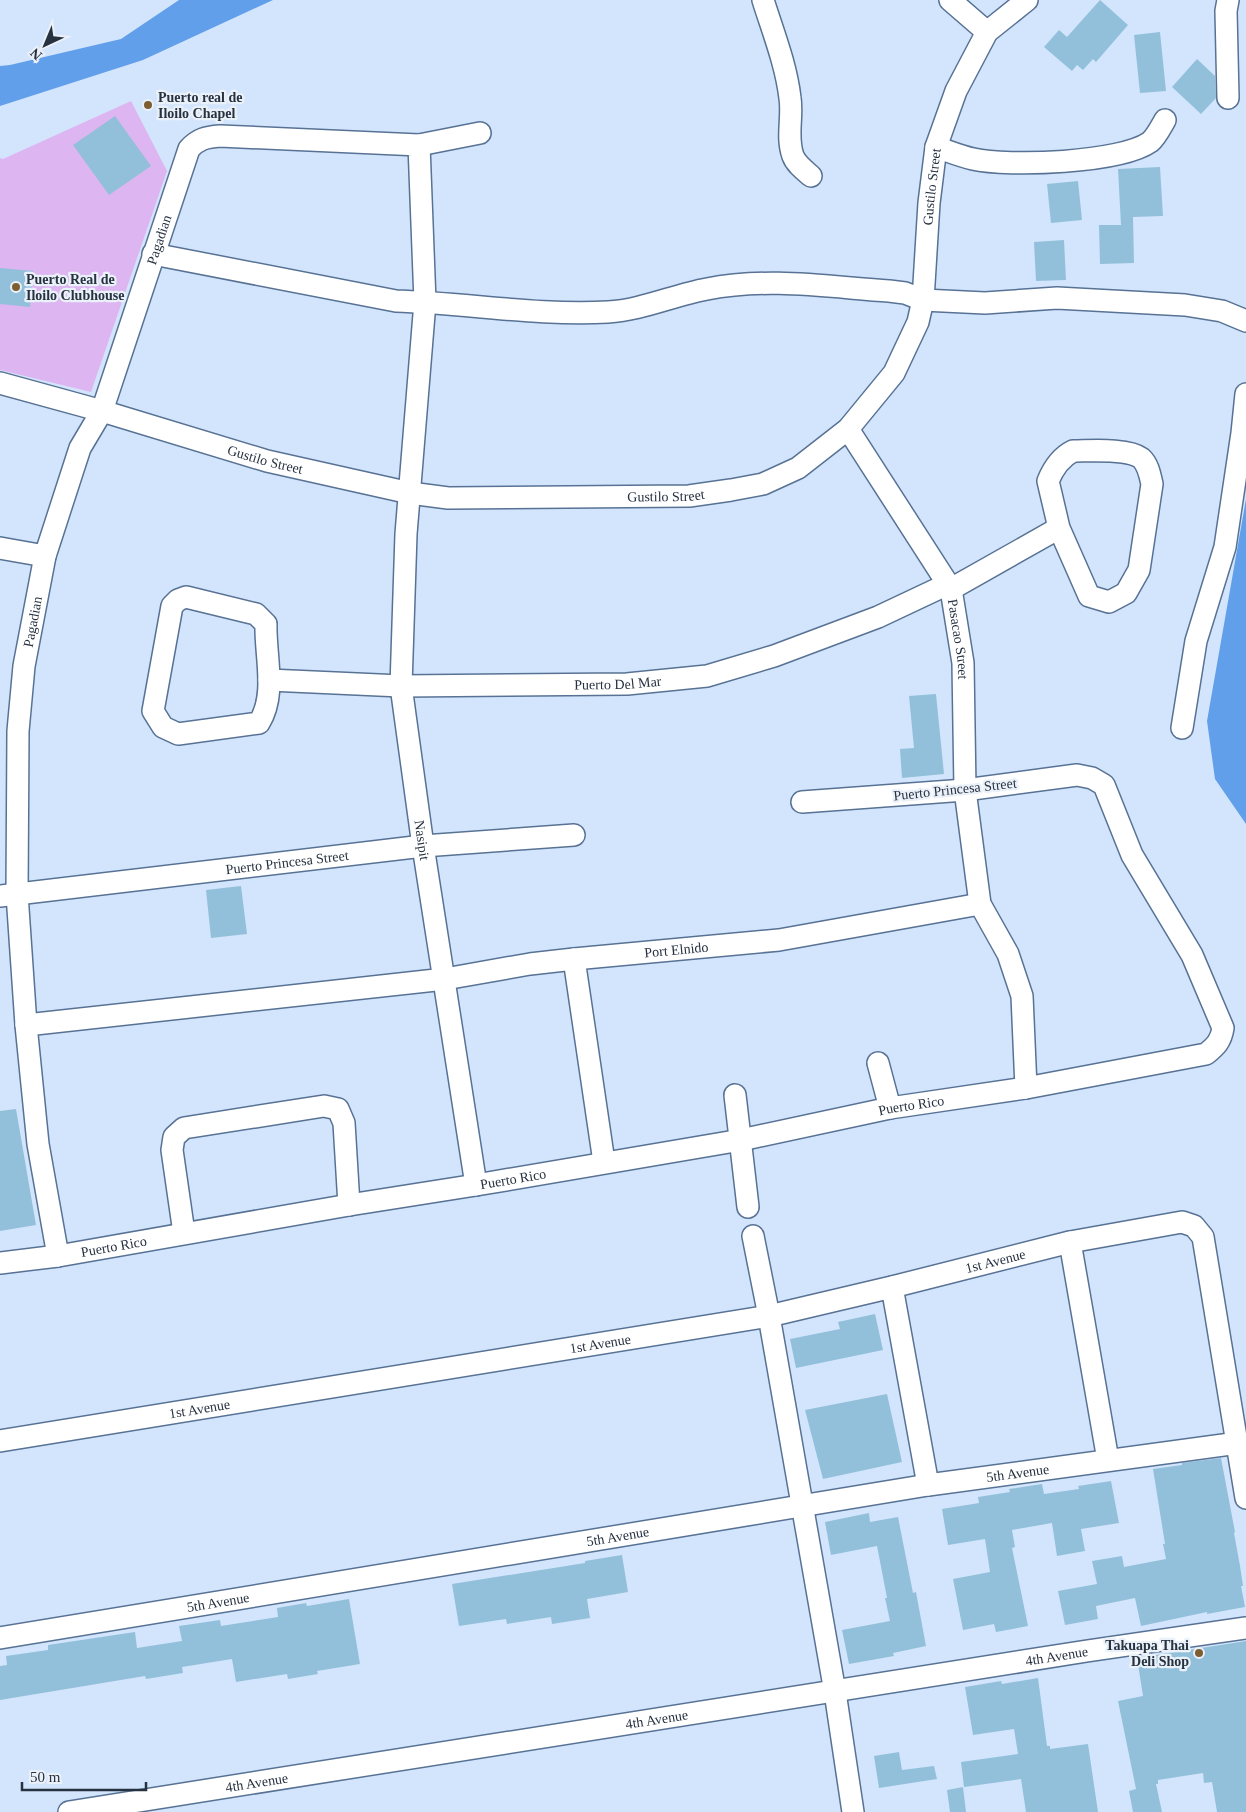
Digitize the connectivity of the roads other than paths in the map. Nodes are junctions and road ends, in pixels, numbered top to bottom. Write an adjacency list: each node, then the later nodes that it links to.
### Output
1 (763, 0): 11 (street)
2 (950, 0): 5 (street)
3 (1027, 0): 5 (street, Gustilo Street)
4 (1228, 0): 6 (street)
5 (987, 32): 10 (street, Gustilo Street)
6 (1228, 98)
7 (1165, 120): 10 (street)
8 (480, 133): 9 (street, Pagadian)
9 (419, 145): 12 (street, Pagadian); 14 (street)
10 (936, 147): 13 (street, Gustilo Street)
11 (811, 176)
12 (153, 254): 14 (street); 18 (street, Pagadian)
13 (923, 300): 14 (street); 15 (street); 19 (street, Gustilo Street)
14 (426, 302): 20 (street)
15 (1246, 321)
16 (0, 383): 18 (street, Gustilo Street)
17 (1246, 394): 27 (street)
18 (102, 411): 20 (street, Gustilo Street); 23 (street, Pagadian)
19 (848, 429): 20 (street, Gustilo Street); 24 (street, Pasacao Street)
20 (410, 493): 26 (street, Nasipit)
21 (1059, 528): 21 (street); 24 (street, Puerto Del Mar)
22 (0, 548): 23 (street)
23 (45, 556): 33 (street, Pagadian)
24 (949, 586): 26 (street, Puerto Del Mar); 29 (street, Pasacao Street)
25 (269, 680): 25 (street); 26 (street, Puerto Del Mar)
26 (401, 686): 32 (street, Nasipit)
27 (1182, 728)
28 (1104, 785): 29 (street, Puerto Princesa Street); 39 (street, Puerto Rico)
29 (965, 790): 30 (street, Puerto Princesa Street); 34 (street)
30 (802, 802)
31 (574, 835): 32 (street, Puerto Princesa Street)
32 (423, 846): 33 (street, Puerto Princesa Street); 36 (street, Nasipit)
33 (8, 895): 37 (street, Pagadian)
34 (980, 904): 35 (street, Port Elnido); 39 (street)
35 (574, 959): 36 (street, Port Elnido); 43 (street)
36 (445, 979): 37 (street, Port Elnido); 44 (street, Nasipit)
37 (26, 1025): 50 (street, Pagadian)
38 (878, 1062): 41 (street)
39 (1026, 1088): 41 (street, Puerto Rico)
40 (736, 1095): 42 (street)
41 (890, 1108): 42 (street, Puerto Rico)
42 (741, 1140): 43 (street, Puerto Rico); 46 (street)
43 (604, 1162): 44 (street, Puerto Rico)
44 (476, 1185): 45 (street, Puerto Rico)
45 (349, 1205): 47 (street, Puerto Rico); 47 (street)
46 (748, 1207)
47 (184, 1233): 50 (street, Puerto Rico)
48 (753, 1236): 53 (street)
49 (1070, 1242): 52 (street, 1st Avenue); 55 (street, 1st Avenue); 56 (street)
50 (58, 1256): 51 (street, Puerto Rico)
51 (0, 1263)
52 (892, 1288): 53 (street, 1st Avenue); 57 (street)
53 (769, 1316): 54 (street, 1st Avenue); 59 (street)
54 (0, 1441)
55 (1238, 1443): 56 (street, 5th Avenue); 58 (street)
56 (1108, 1460): 57 (street, 5th Avenue)
57 (928, 1485): 59 (street, 5th Avenue)
58 (1246, 1498)
59 (802, 1506): 61 (street, 5th Avenue); 62 (street)
60 (1246, 1628): 62 (street, 4th Avenue)
61 (0, 1638)
62 (835, 1692): 63 (street, 4th Avenue); 64 (street)
63 (69, 1812)
64 (852, 1812)

